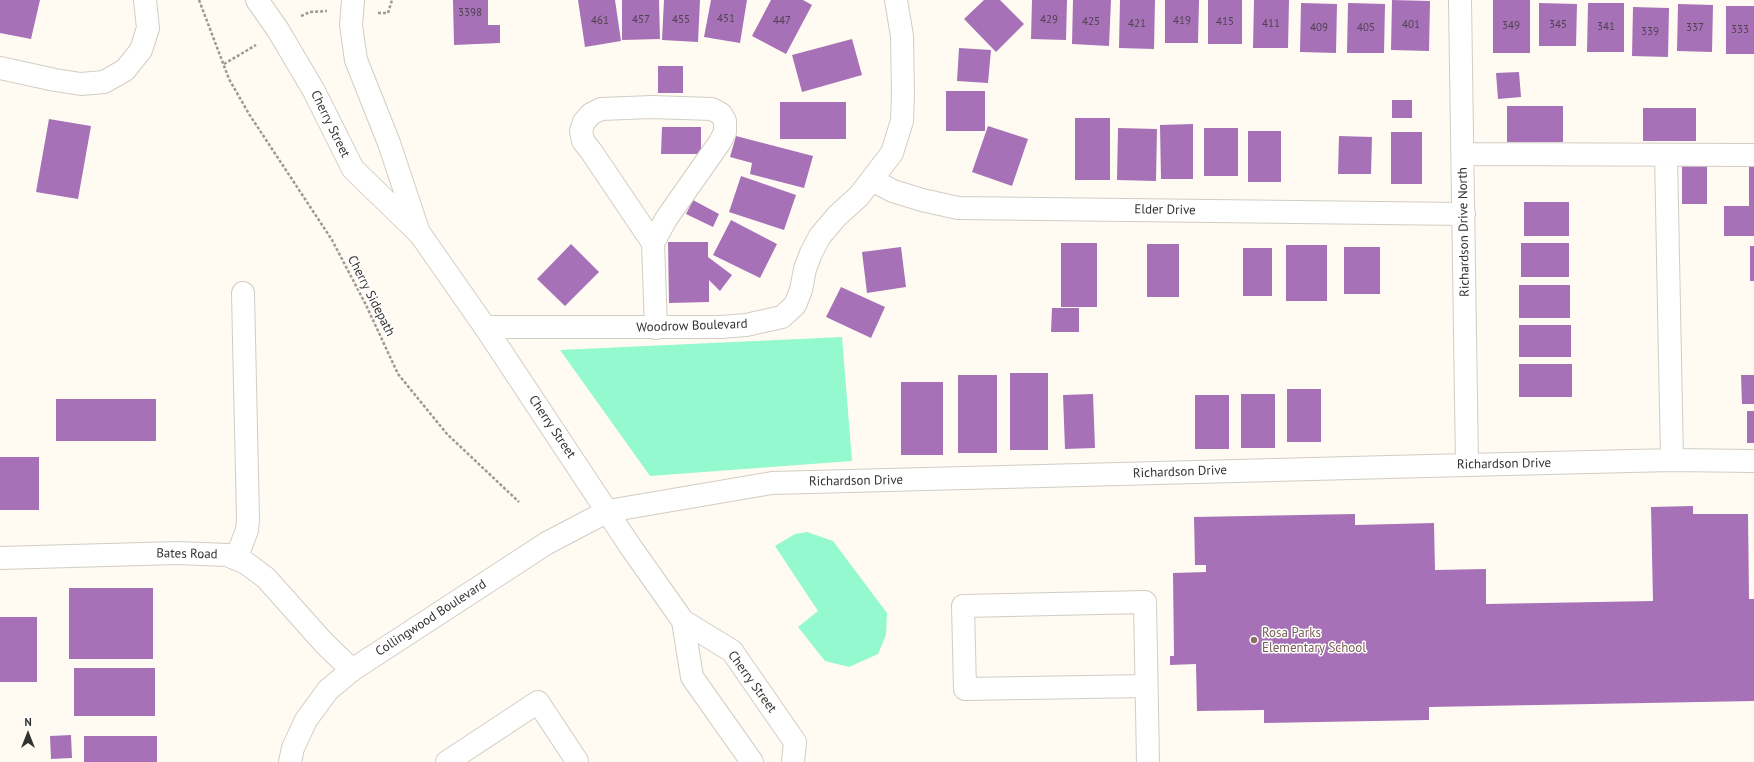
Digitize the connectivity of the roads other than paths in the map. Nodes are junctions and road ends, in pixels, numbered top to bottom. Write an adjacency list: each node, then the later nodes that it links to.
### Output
1 (145, 0): 6 (street)
2 (257, 0): 12 (street, Cherry Street)
3 (353, 0): 12 (street, Cherry Street)
4 (896, 0): 10 (street, Woodrow Boulevard)
5 (1460, 0): 7 (street, Richardson Drive North)
6 (0, 68)
7 (1463, 154): 8 (street); 11 (street, Richardson Drive North)
8 (1666, 156): 9 (street); 17 (street)
9 (1754, 156)
10 (872, 180): 11 (street, Elder Drive); 16 (street, Woodrow Boulevard)
11 (1464, 214): 19 (street, Richardson Drive North)
12 (420, 234): 15 (street, Cherry Street)
13 (653, 243): 13 (street); 16 (street)
14 (243, 293): 22 (street)
15 (485, 327): 16 (street, Woodrow Boulevard); 20 (street, Cherry Street)
16 (656, 328)
17 (1672, 460): 18 (street, Richardson Drive); 19 (street, Richardson Drive)
18 (1754, 461)
19 (1467, 465): 20 (street, Richardson Drive)
20 (608, 511): 23 (street, Cherry Street); 24 (street, Collingwood Boulevard)
21 (0, 558): 22 (street, Bates Road)
22 (236, 559): 24 (street, Bates Road)
23 (683, 621): 29 (street, Cherry Street); 30 (street, Cherry Street)
24 (352, 670): 26 (street, Collingwood Boulevard)
25 (1146, 686): 25 (street); 31 (street)
26 (290, 762)
27 (447, 762): 28 (street)
28 (577, 762)
29 (752, 762)
30 (793, 762)
31 (1148, 762)

